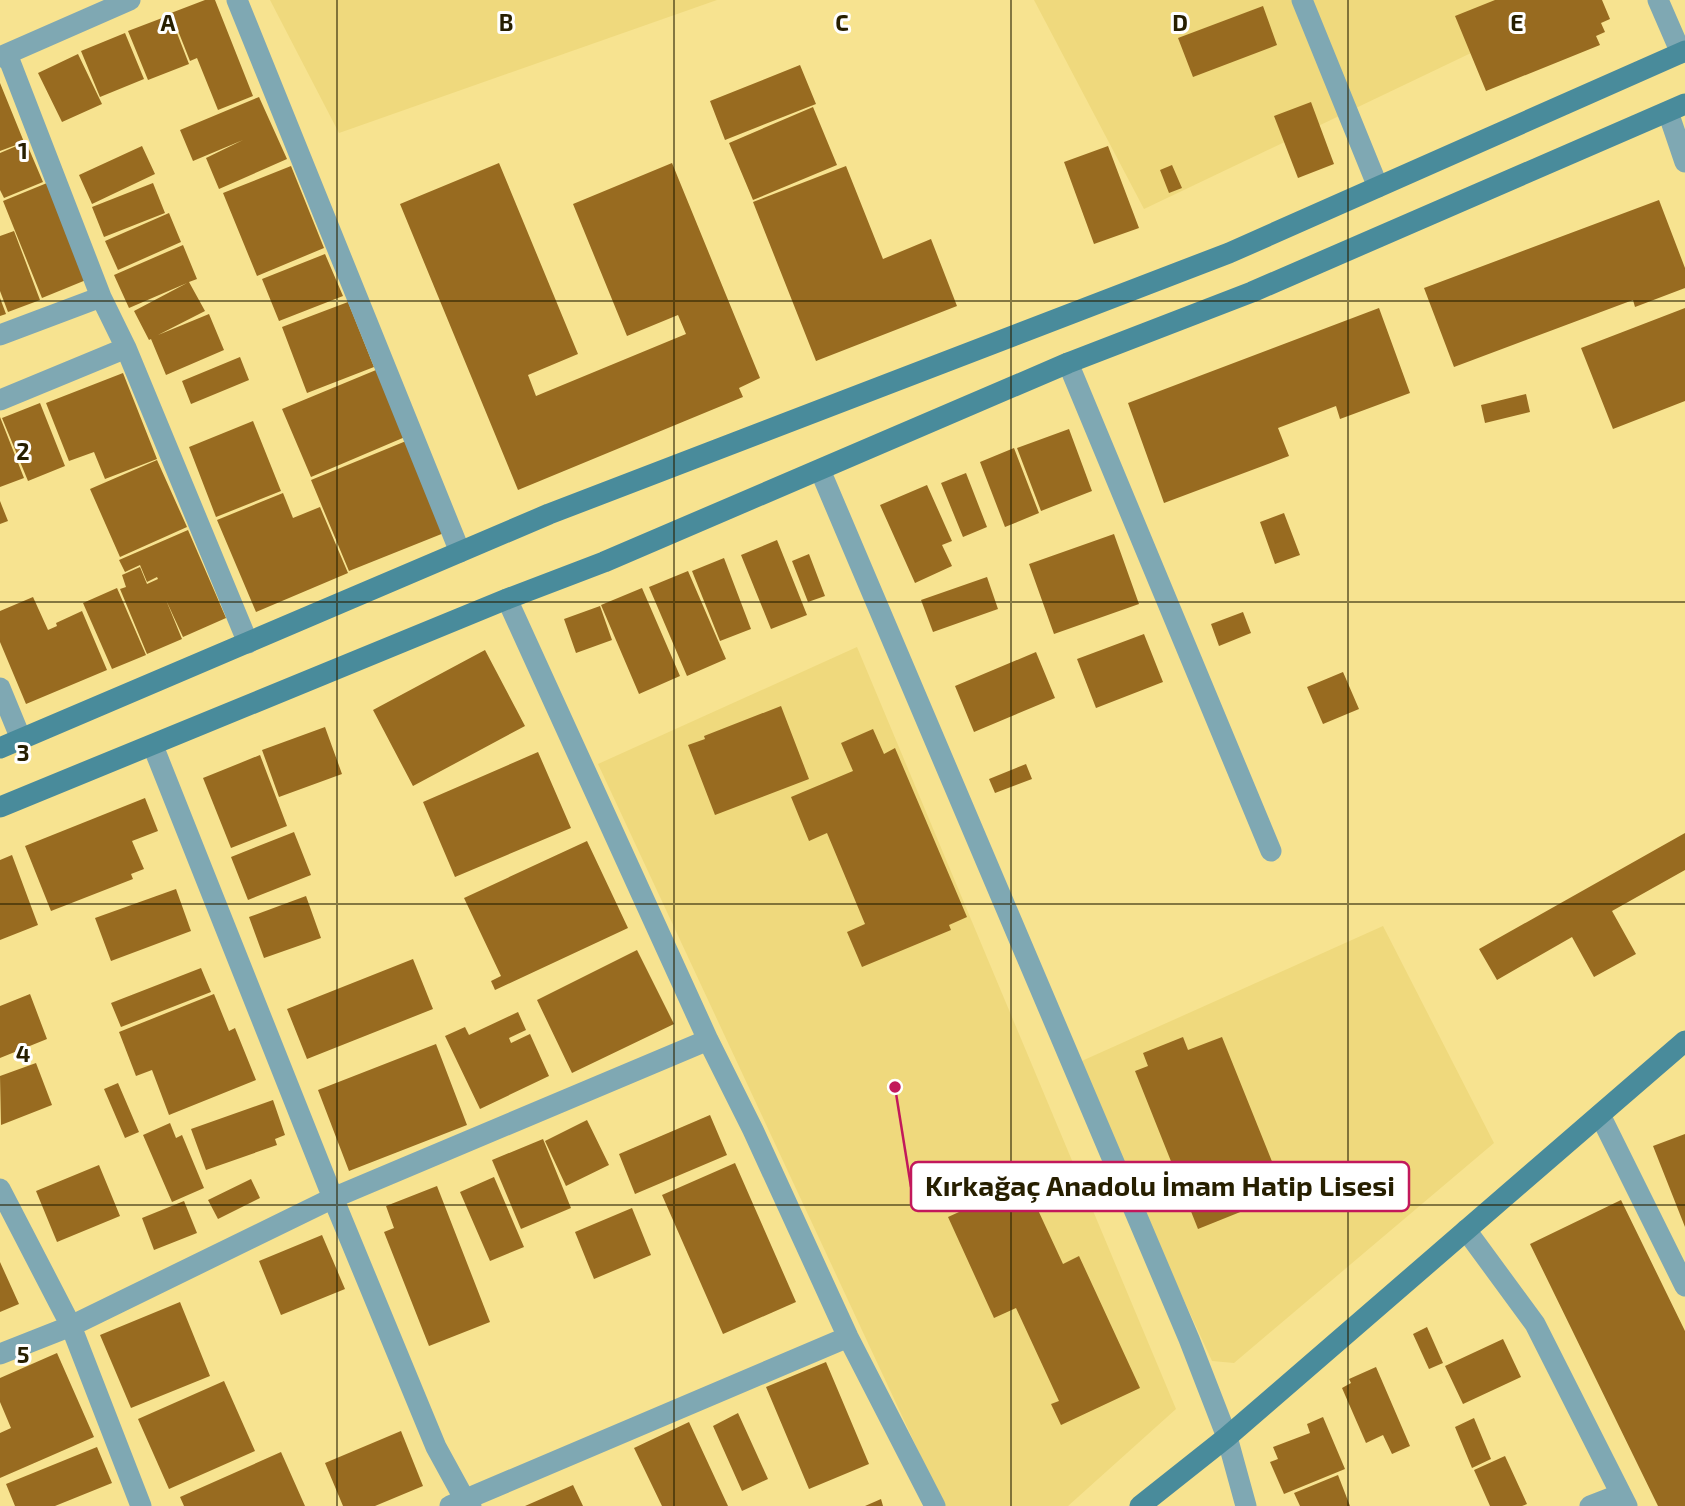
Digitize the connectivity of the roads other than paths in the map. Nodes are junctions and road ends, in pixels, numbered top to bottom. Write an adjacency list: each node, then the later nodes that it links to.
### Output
1 (130, 0): 6 (street)
2 (237, 0): 16 (street)
3 (1302, 0): 9 (street)
4 (1658, 0): 5 (street)
5 (1683, 52): 9 (main road)
6 (3, 55): 10 (street)
7 (1676, 108): 8 (street); 13 (main road)
8 (1685, 162)
9 (1378, 187): 16 (main road)
10 (101, 297): 11 (street); 12 (street)
11 (0, 335)
12 (126, 348): 14 (street); 18 (street)
13 (1068, 363): 15 (main road); 24 (street)
14 (0, 400)
15 (820, 470): 17 (main road); 35 (street)
16 (460, 552): 18 (main road)
17 (507, 599): 21 (main road); 25 (street)
18 (248, 643): 20 (main road)
19 (0, 688): 20 (street)
20 (21, 739): 22 (main road)
21 (153, 746): 23 (main road); 29 (street)
22 (0, 747)
23 (0, 807)
24 (1271, 851)
25 (708, 1040): 29 (street); 33 (street)
26 (1685, 1041): 27 (main road)
27 (1600, 1115): 30 (main road); 31 (street)
28 (0, 1189): 32 (street)
29 (333, 1198): 32 (street); 37 (street)
30 (1465, 1230): 35 (main road); 36 (street)
31 (1685, 1286)
32 (71, 1326): 34 (street); 38 (street)
33 (848, 1337): 37 (street); 39 (street)
34 (0, 1354)
35 (1227, 1437): 40 (main road); 41 (street)
36 (1624, 1500): 42 (street)
37 (462, 1504)
38 (141, 1506)
39 (935, 1506)
40 (1140, 1506)
41 (1246, 1506)
42 (1590, 1506)

